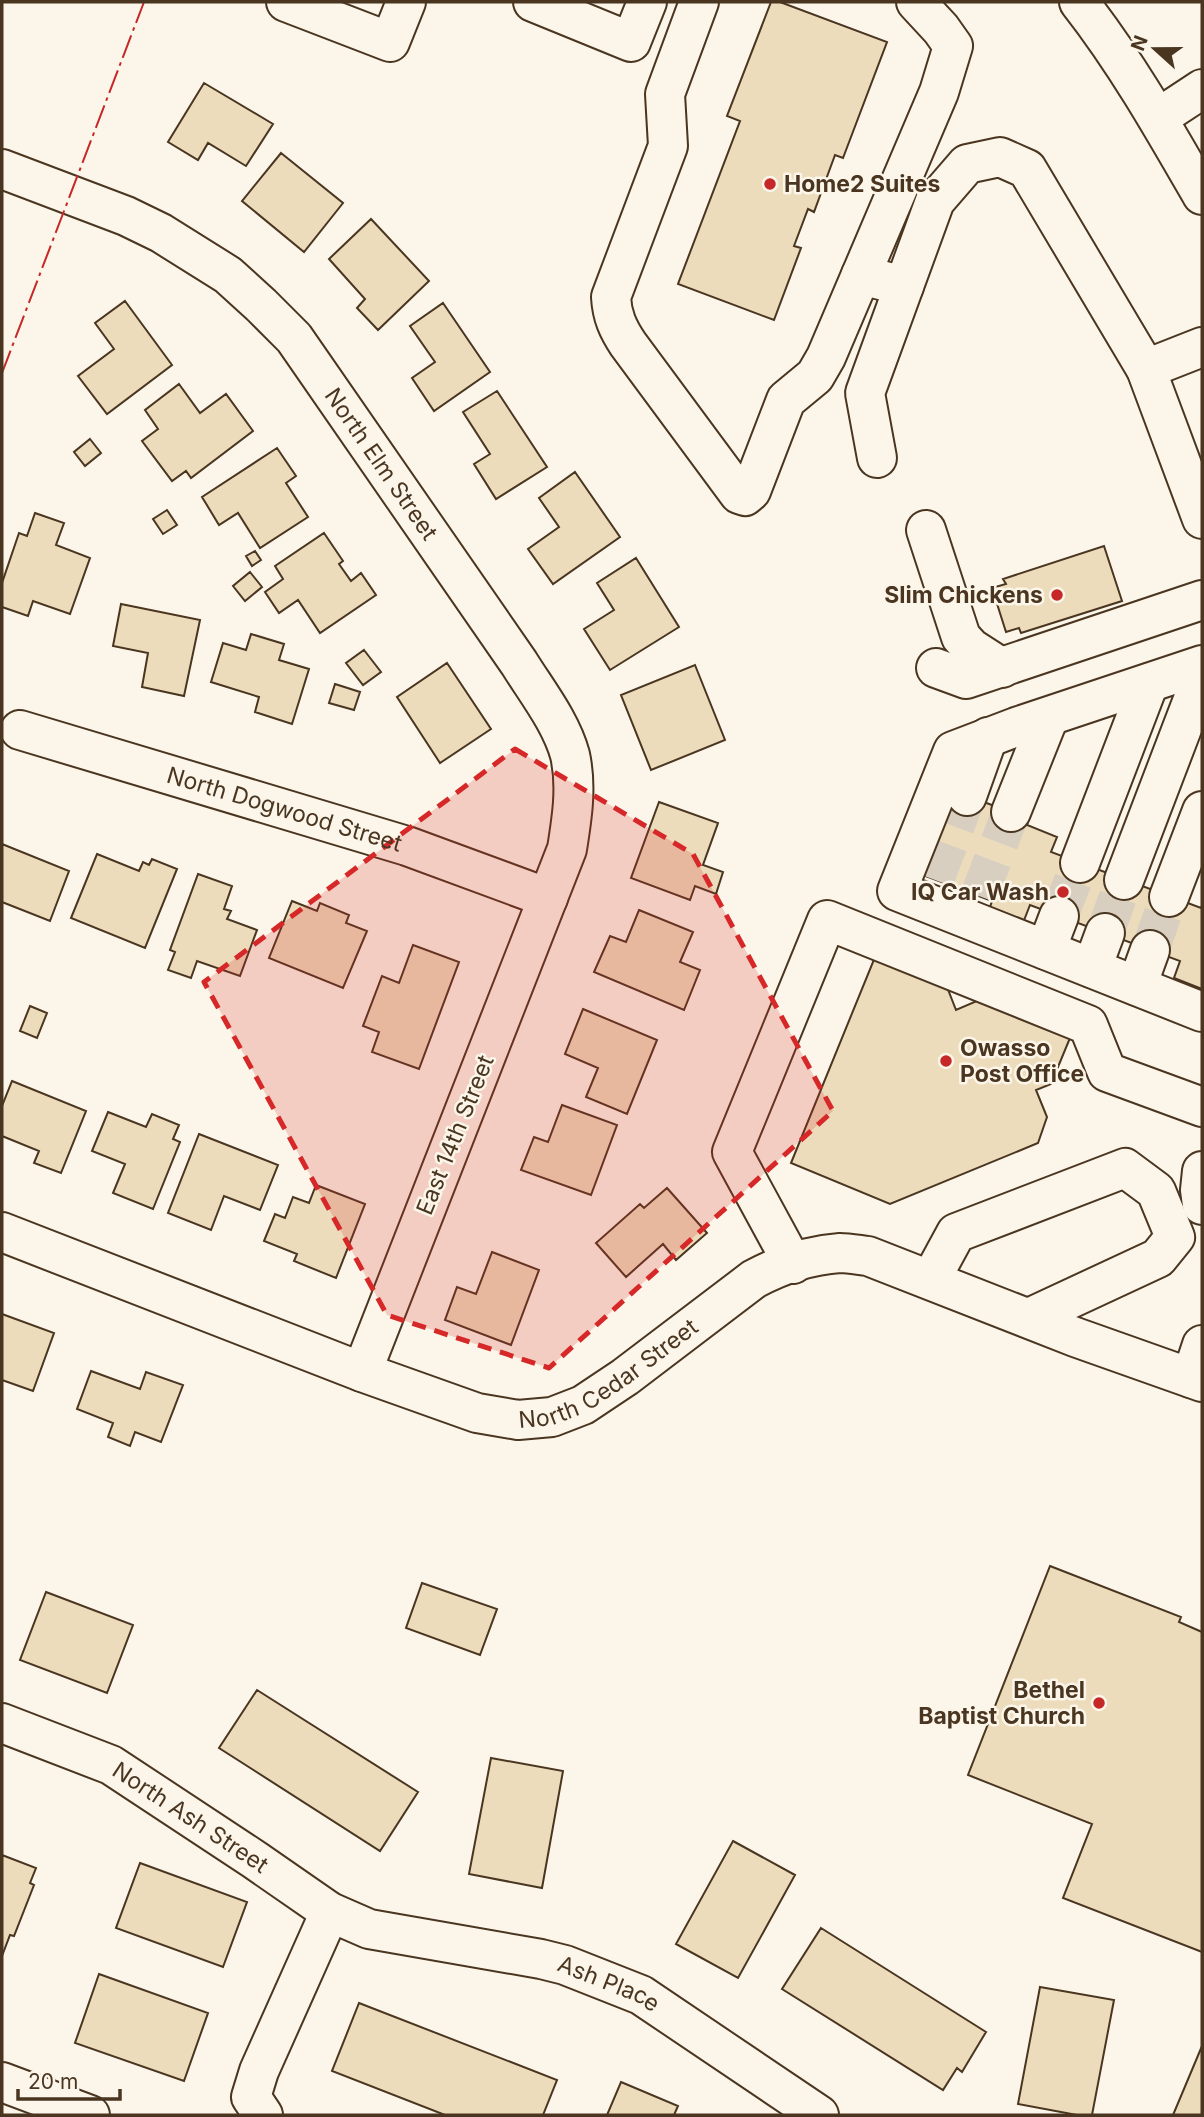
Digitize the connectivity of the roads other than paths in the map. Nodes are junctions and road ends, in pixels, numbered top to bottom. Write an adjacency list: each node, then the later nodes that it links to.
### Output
1 (286, 2): 2 (street)
2 (406, 2)
3 (533, 2): 4 (street)
4 (647, 2)
5 (699, 2): 12 (street)
6 (916, 2): 12 (street)
7 (1079, 2): 9 (street)
8 (1202, 89): 9 (street)
9 (1158, 118): 11 (street)
10 (2, 169): 28 (street, North Elm Street)
11 (1202, 195)
12 (861, 275): 13 (street)
13 (904, 285): 15 (street); 16 (street)
14 (1202, 347): 15 (street)
15 (1146, 369): 17 (street)
16 (877, 458)
17 (1202, 519)
18 (926, 530): 20 (street)
19 (1202, 600): 20 (street)
20 (1002, 667): 21 (street)
21 (936, 668)
22 (1170, 678): 23 (street); 27 (street); 27 (street)
23 (1017, 727): 23 (street); 29 (street)
24 (20, 730): 28 (street, North Dogwood Street)
25 (1202, 744): 27 (street)
26 (1202, 811): 27 (street)
27 (1114, 876)
28 (548, 898): 38 (street, East 14th Street)
29 (1202, 1012)
30 (1202, 1107): 34 (street)
31 (1202, 1171): 32 (street)
32 (1202, 1205)
33 (2, 1233): 38 (street, North Cedar Street)
34 (793, 1264): 35 (street, North Cedar Street); 38 (street, North Cedar Street)
35 (931, 1279): 36 (street, North Cedar Street); 36 (street)
36 (1030, 1318): 37 (street, North Cedar Street)
37 (1199, 1368)
38 (362, 1372)
39 (2, 1723): 40 (street, North Ash Street)
40 (331, 1912): 41 (street, North Ash Street); 44 (street)
41 (369, 1929): 45 (street, Ash Place)
42 (2, 2082): 43 (street)
43 (90, 2115)
44 (263, 2115)
45 (819, 2115)

